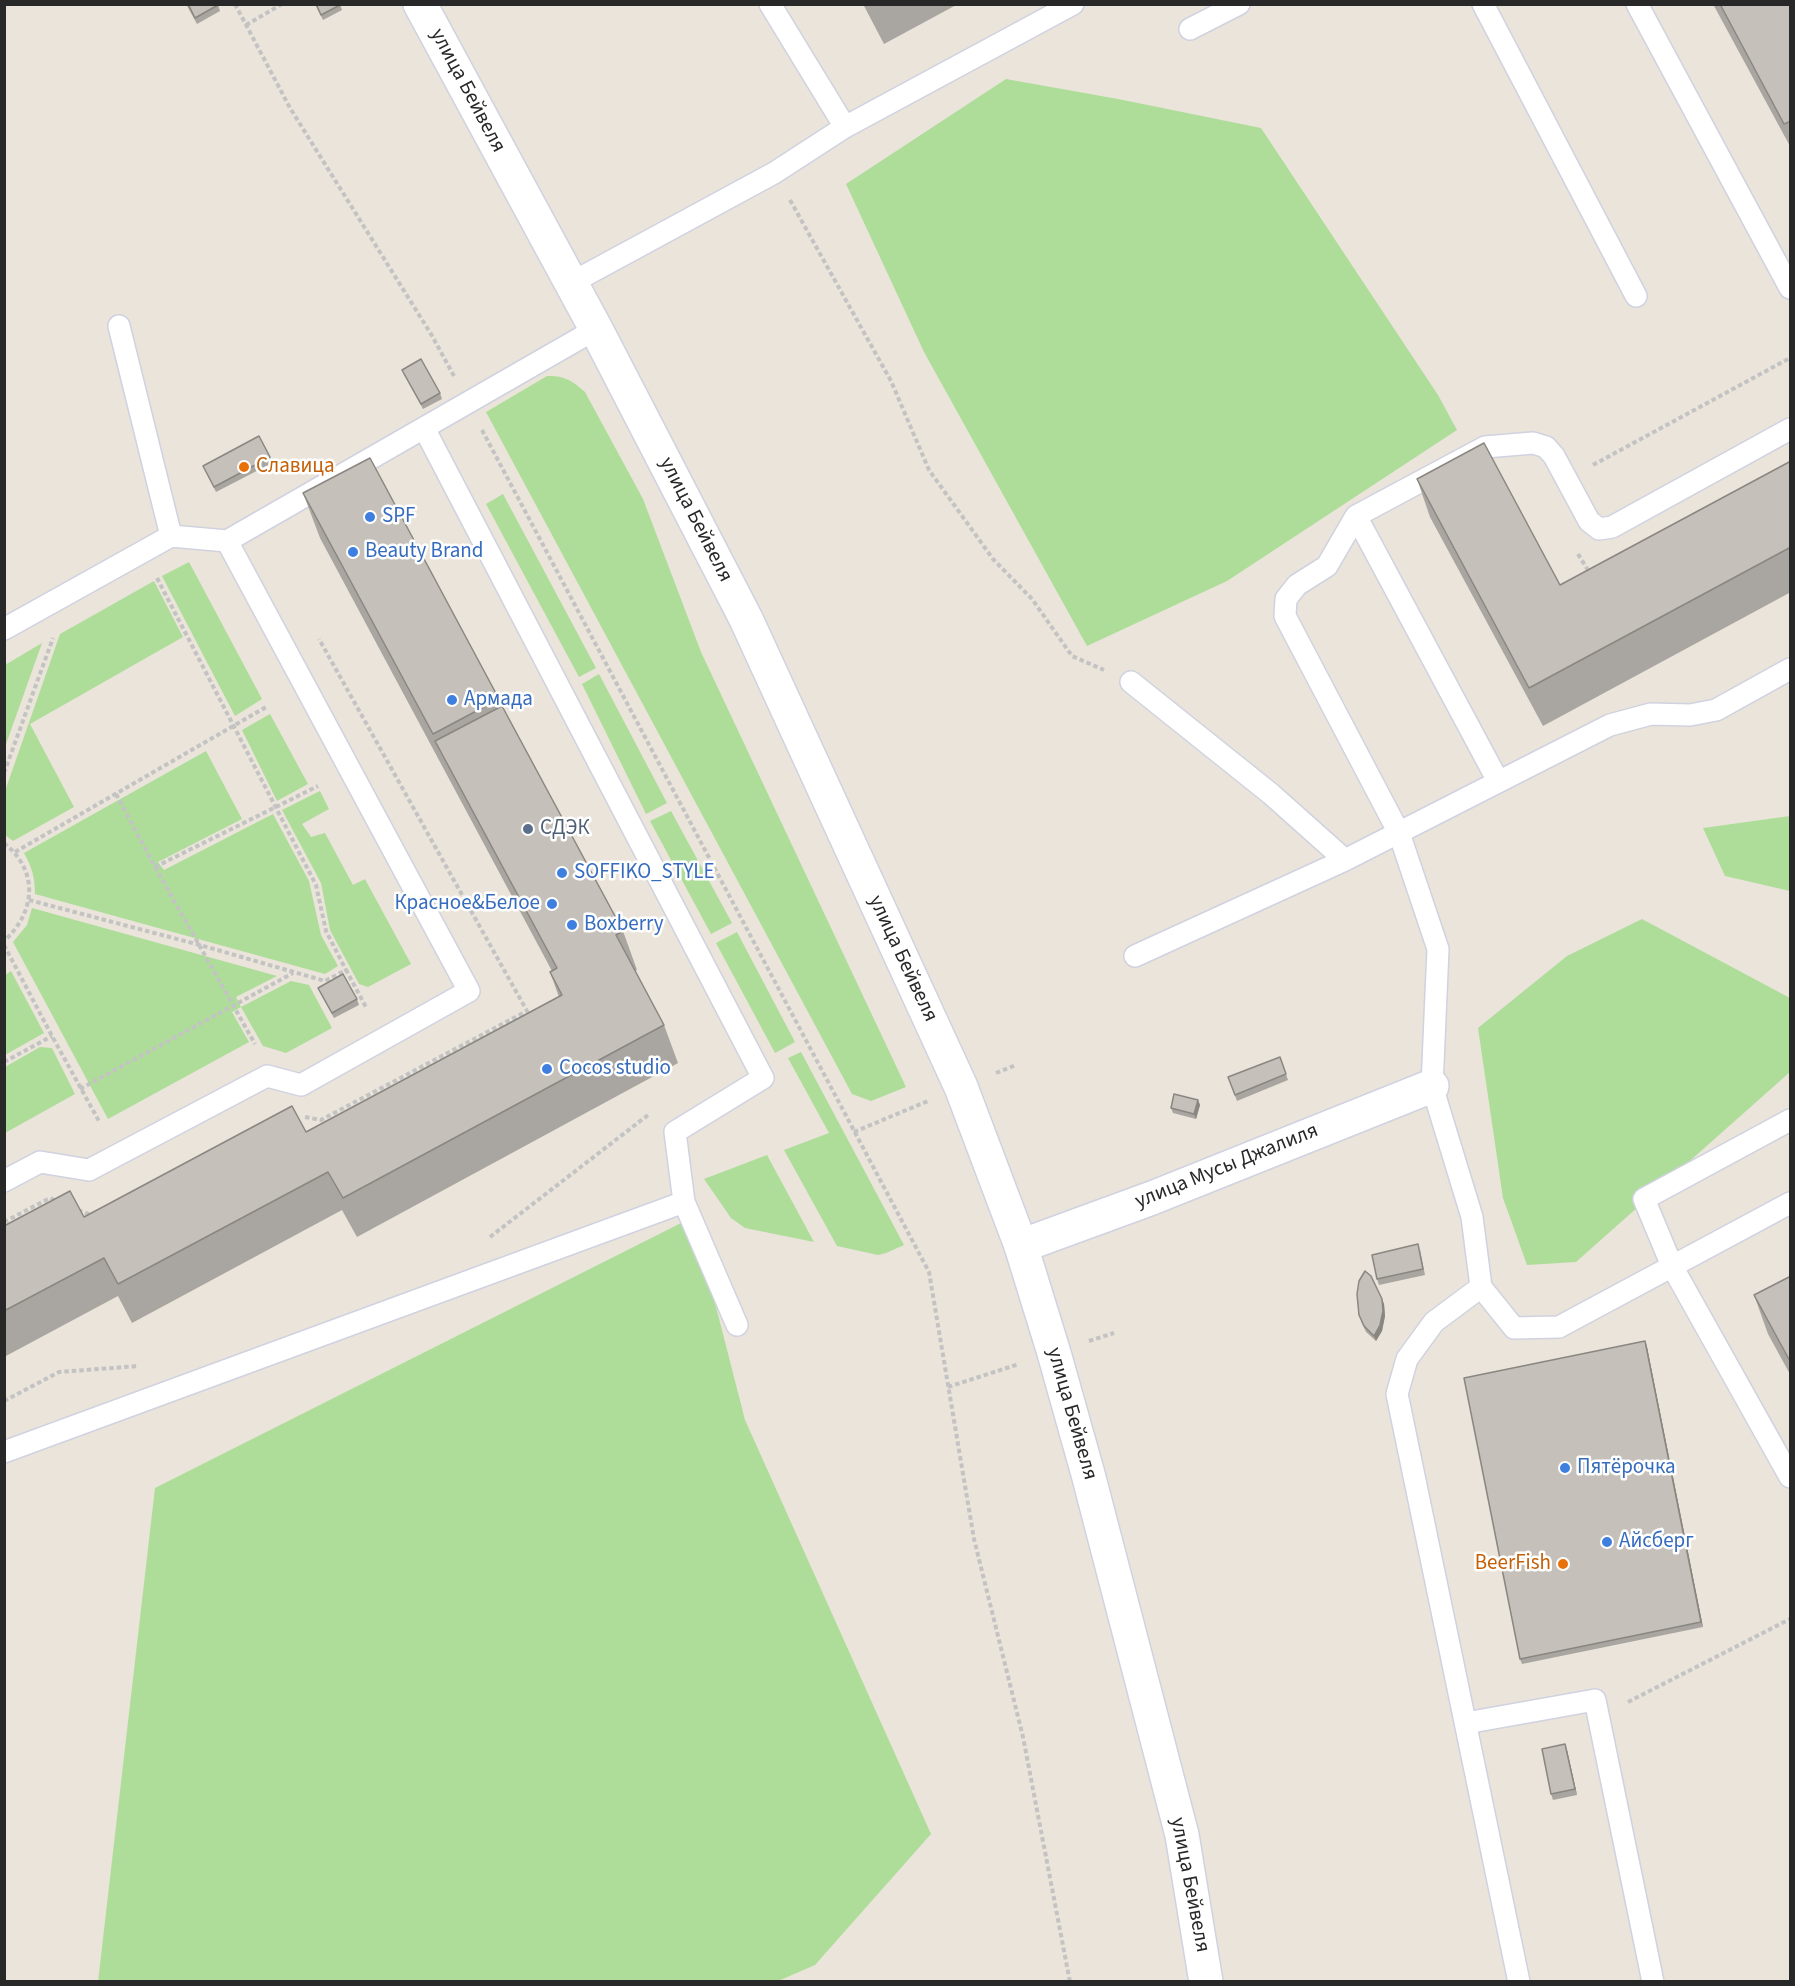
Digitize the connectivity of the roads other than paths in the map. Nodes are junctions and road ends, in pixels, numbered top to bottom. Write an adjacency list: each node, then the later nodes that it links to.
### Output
1 (420, 4): 10 (main road, улица Бейвеля)
2 (770, 4): 8 (lane)
3 (1073, 4): 8 (lane)
4 (1239, 4): 7 (lane)
5 (1483, 4): 12 (lane)
6 (1637, 4): 9 (lane)
7 (1190, 29)
8 (845, 127): 10 (lane)
9 (1782, 251): 11 (lane)
10 (571, 283): 14 (main road, улица Бейвеля)
11 (1791, 288)
12 (1636, 296)
13 (119, 326): 18 (lane)
14 (596, 329): 15 (lane); 32 (main road, улица Бейвеля)
15 (424, 428): 19 (lane); 30 (lane)
16 (1791, 429): 17 (lane)
17 (1356, 516): 23 (lane); 24 (lane)
18 (171, 536): 19 (lane); 20 (lane)
19 (227, 542): 29 (lane)
20 (4, 629)
21 (1791, 669): 23 (lane)
22 (1131, 682): 25 (lane)
23 (1498, 781): 24 (lane)
24 (1399, 833): 25 (lane); 27 (lane)
25 (1345, 861): 26 (lane)
26 (1135, 956)
27 (1432, 1086): 32 (main road, улица Мусы Джалиля); 34 (lane)
28 (1791, 1120): 33 (lane)
29 (4, 1181)
30 (684, 1202): 35 (lane); 36 (lane)
31 (1791, 1203): 33 (lane)
32 (1021, 1246): 39 (main road, улица Бейвеля)
33 (1672, 1266): 34 (lane); 37 (lane)
34 (1481, 1287): 38 (lane)
35 (737, 1324)
36 (4, 1452)
37 (1791, 1477)
38 (1466, 1723): 40 (lane); 41 (lane)
39 (1206, 1982)
40 (1519, 1982)
41 (1653, 1982)

